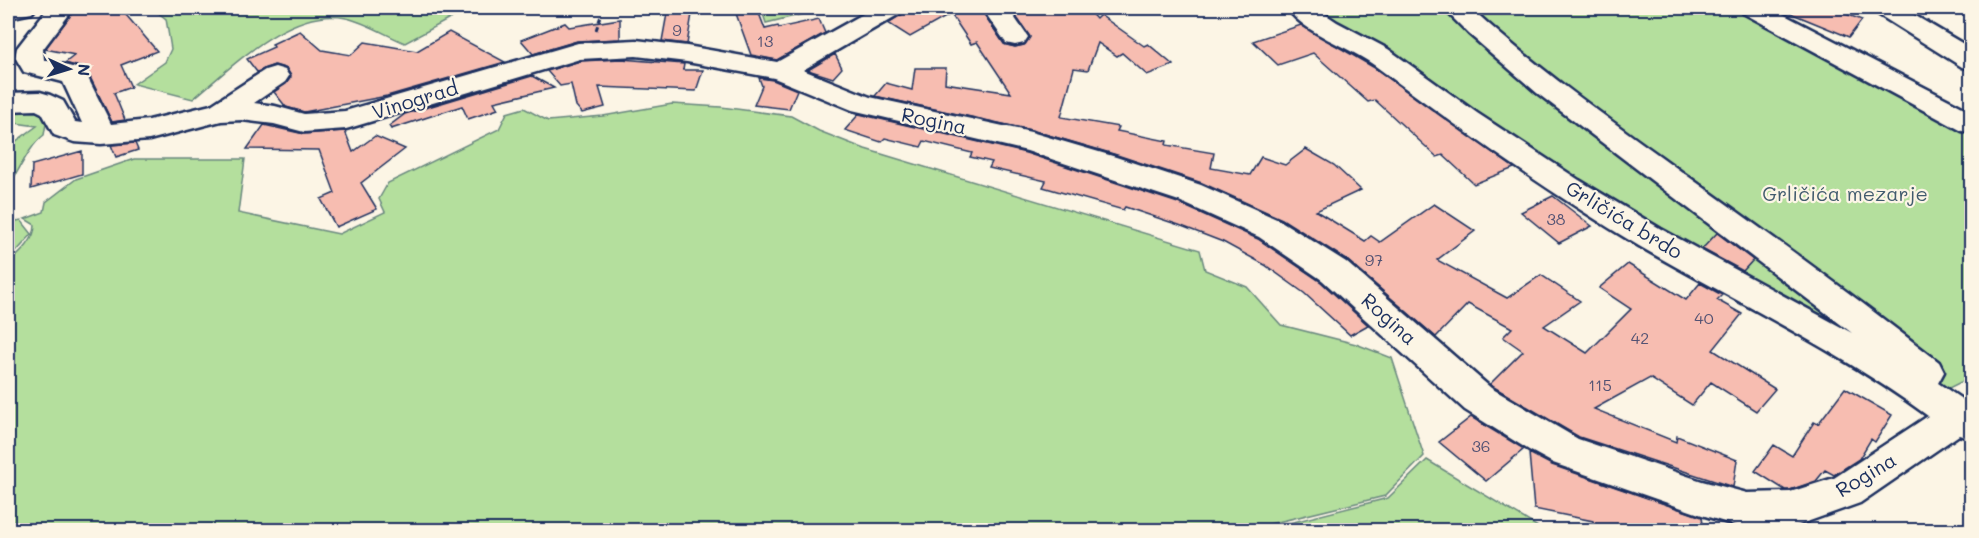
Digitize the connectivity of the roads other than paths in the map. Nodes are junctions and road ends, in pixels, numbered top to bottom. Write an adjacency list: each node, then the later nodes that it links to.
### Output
1 (23, 8): 9 (street)
2 (61, 8): 20 (street)
3 (892, 8): 14 (street)
4 (995, 8): 11 (street)
5 (1300, 8): 21 (street, Grličića brdo)
6 (1456, 8): 21 (street)
7 (1752, 8): 19 (street)
8 (1885, 8): 13 (street)
9 (8, 10)
10 (1782, 12): 18 (street)
11 (1015, 37)
12 (606, 49): 14 (street, Rogina); 17 (street, Vinograd)
13 (1971, 61)
14 (781, 72): 21 (street, Rogina)
15 (275, 75): 17 (street, Vinograd)
16 (8, 102): 20 (street, Vinograd)
17 (221, 112): 20 (street, Vinograd)
18 (1971, 114)
19 (1971, 124)
20 (101, 134)
21 (1964, 420)

